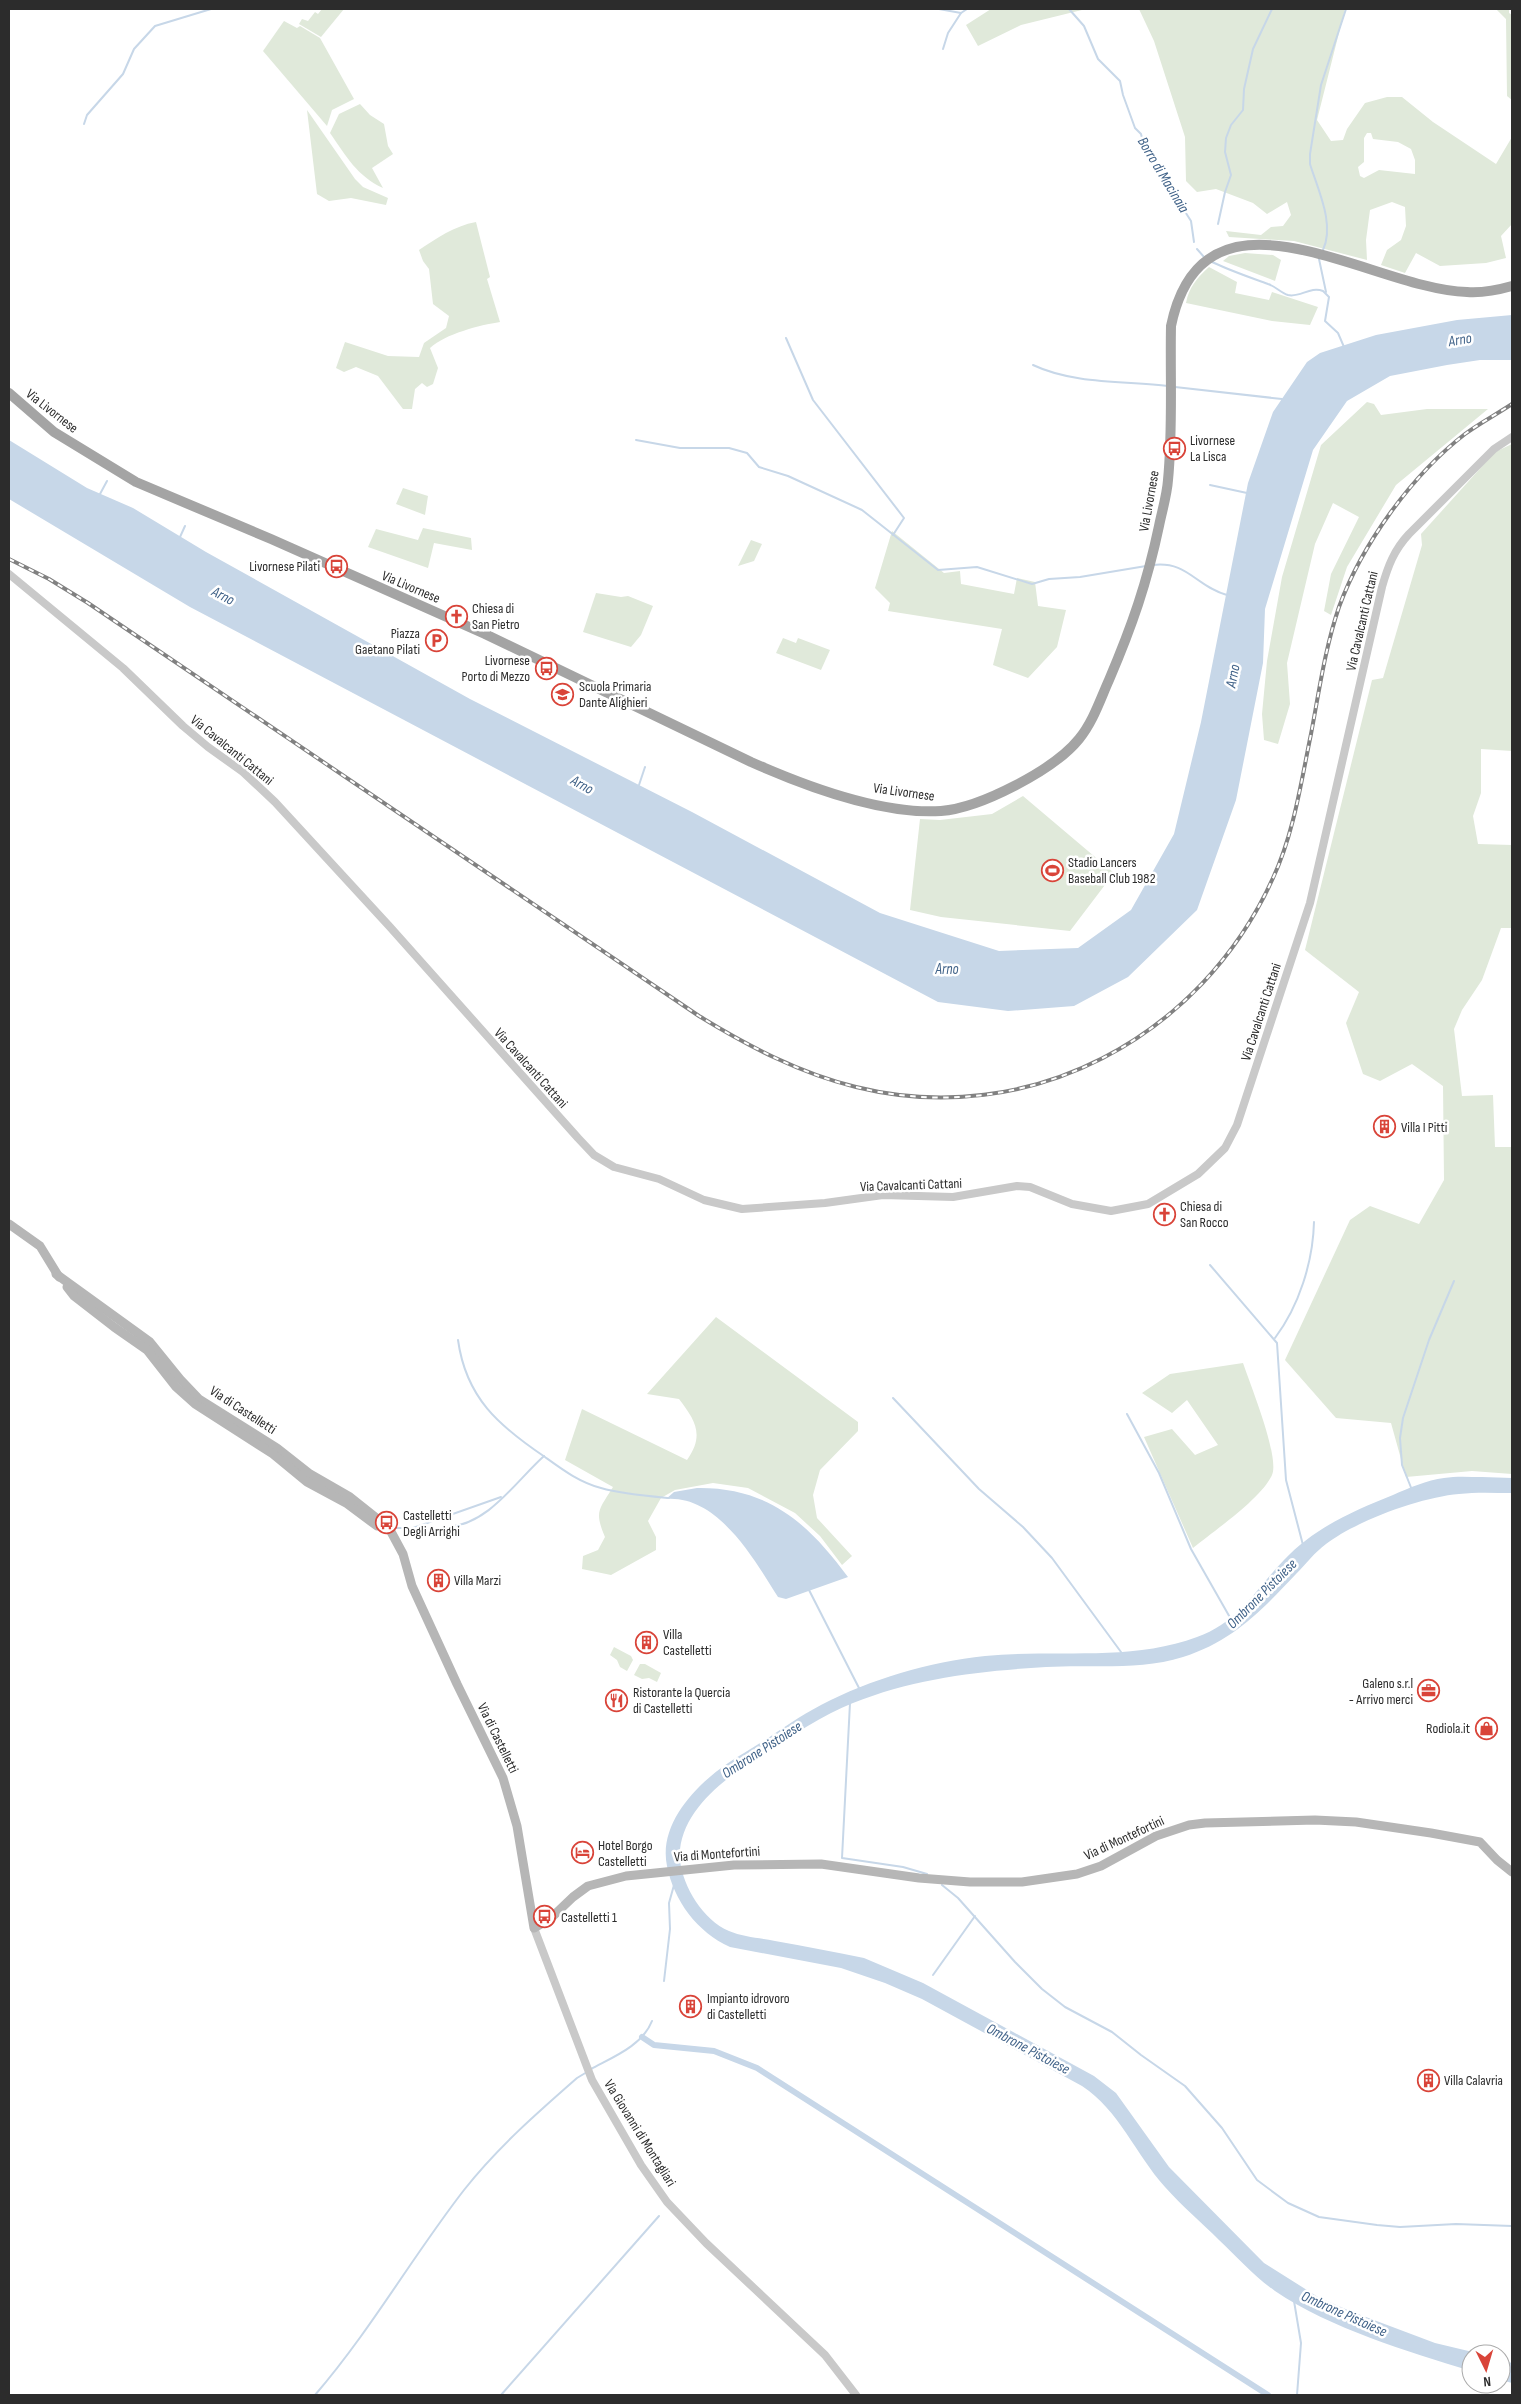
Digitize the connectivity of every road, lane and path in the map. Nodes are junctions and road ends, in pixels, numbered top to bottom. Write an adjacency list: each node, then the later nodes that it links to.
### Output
1 (1512, 286): 2 (main road, Via Livornese)
2 (9, 393)
3 (1512, 437): 4 (street, Via Cavalcanti Cattani)
4 (9, 574)
5 (9, 1224): 9 (main road, Via di Castelletti)
6 (1502, 1864): 7 (main road); 8 (main road, Via di Montefortini); 9 (main road, Via di Montefortini)
7 (1512, 1866)
8 (1512, 1872)
9 (534, 1928): 10 (street, Via Giovanni di Montagliari)
10 (856, 2395)

